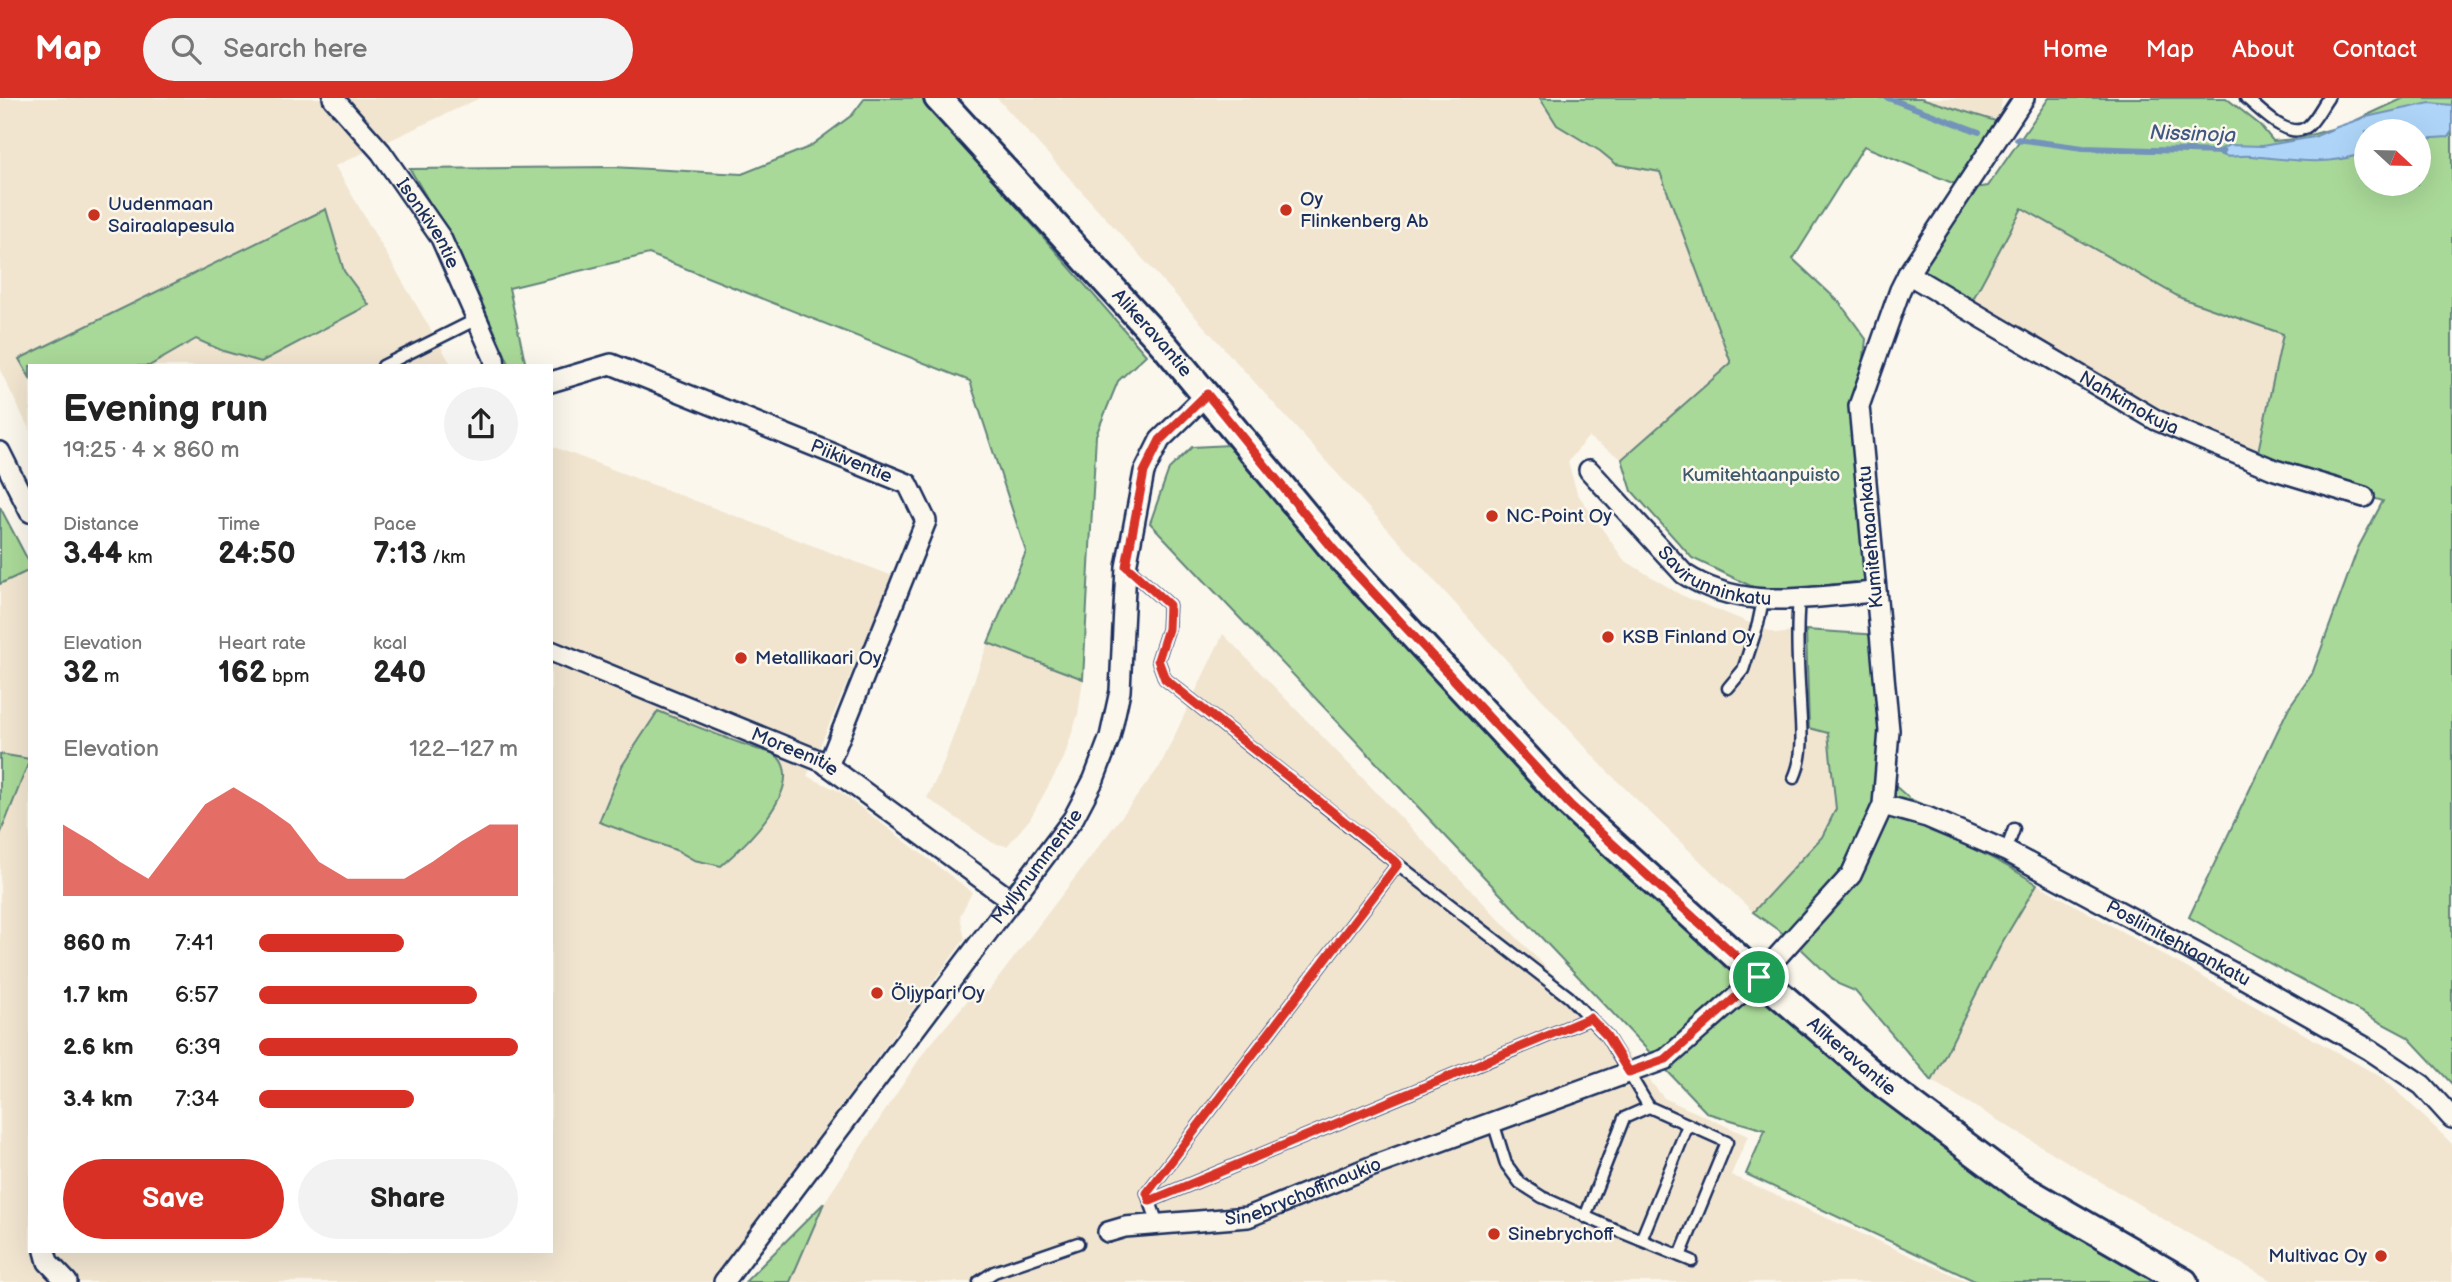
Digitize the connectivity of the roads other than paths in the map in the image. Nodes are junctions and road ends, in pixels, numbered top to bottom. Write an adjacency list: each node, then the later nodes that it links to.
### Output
1 (333, 98): 7 (street, Isonkiventie)
2 (938, 98): 11 (street, Alikeravantie)
3 (2024, 98): 6 (street, Kumitehtaankatu)
4 (2246, 98): 5 (lane)
5 (2328, 98)
6 (1908, 274): 14 (street, Nahkimokuja); 17 (street, Kumitehtaankatu)
7 (477, 320): 8 (lane); 9 (street, Isonkiventie)
8 (386, 364)
9 (494, 364)
10 (553, 381): 22 (street, Piikiventie)
11 (1207, 394): 16 (street, Myllynummentie); 29 (street, Alikeravantie)
12 (0, 452): 15 (street)
13 (1589, 470): 19 (street, Savirunninkatu)
14 (2364, 497)
15 (28, 508)
16 (1126, 566): 27 (lane); 28 (street, Myllynummentie)
17 (1876, 592): 18 (street, Savirunninkatu); 24 (street, Kumitehtaankatu)
18 (1799, 597): 19 (street, Savirunninkatu); 23 (lane)
19 (1763, 600): 21 (lane)
20 (553, 652): 22 (street, Moreenitie)
21 (1728, 688)
22 (828, 766): 28 (street, Moreenitie)
23 (1794, 778)
24 (1883, 805): 26 (street, Posliinitehtaankatu); 29 (street, Kumitehtaankatu)
25 (2014, 829): 26 (lane)
26 (2006, 851): 33 (street, Posliinitehtaankatu)
27 (1398, 864): 30 (lane); 36 (lane)
28 (1012, 901): 46 (street, Myllynummentie)
29 (1759, 977): 31 (street, Sinebrychoffinaukio); 48 (street, Alikeravantie)
30 (1590, 1018): 31 (lane); 36 (lane)
31 (1629, 1072): 32 (lane); 34 (street, Sinebrychoffinaukio)
32 (1649, 1107): 35 (lane); 37 (lane)
33 (2452, 1118)
34 (1493, 1122): 37 (lane); 38 (street, Sinebrychoffinaukio)
35 (1688, 1125): 40 (lane); 43 (lane)
36 (1150, 1201): 38 (lane)
37 (1585, 1217): 40 (lane)
38 (1158, 1224): 39 (street, Sinebrychoffinaukio)
39 (1108, 1231)
40 (1641, 1241): 43 (lane)
41 (1078, 1243): 47 (lane)
42 (46, 1253): 45 (street)
43 (1680, 1256): 44 (lane)
44 (1692, 1261)
45 (67, 1282)
46 (724, 1282)
47 (979, 1282)
48 (2184, 1282)

